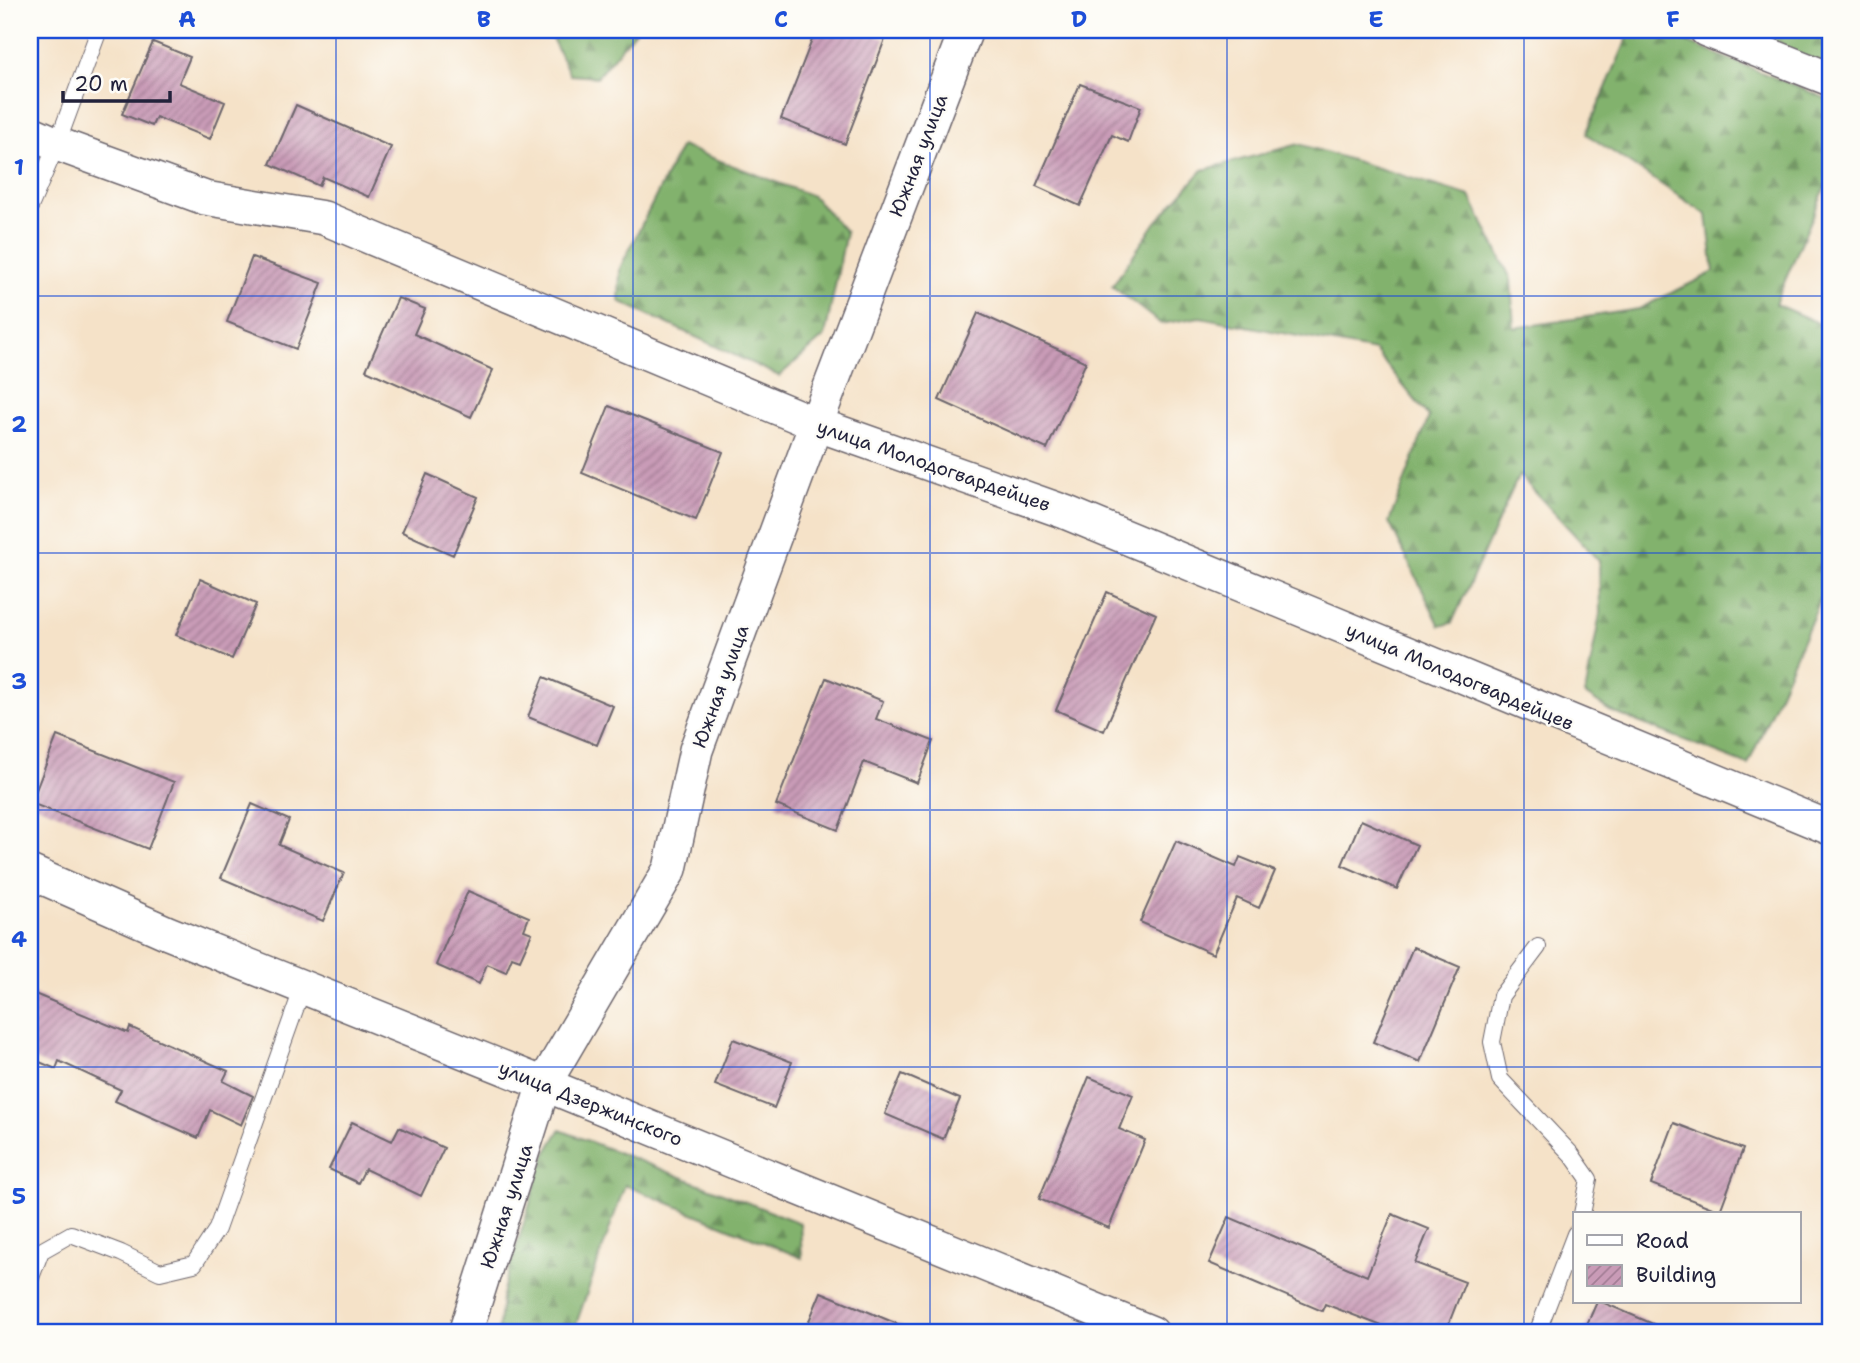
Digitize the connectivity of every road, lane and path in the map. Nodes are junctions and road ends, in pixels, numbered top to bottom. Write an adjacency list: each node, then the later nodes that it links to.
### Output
1 (99, 30): 5 (lane)
2 (965, 30): 7 (street, Южная улица)
3 (1706, 30): 4 (street)
4 (1830, 79)
5 (43, 138): 6 (lane); 7 (street, улица Молодогвардейцев)
6 (30, 207)
7 (816, 424): 8 (street, улица Молодогвардейцев); 12 (street, Южная улица)
8 (1830, 828)
9 (30, 872): 11 (street, улица Дзержинского)
10 (1538, 947): 13 (lane)
11 (303, 987): 12 (street, улица Дзержинского); 15 (lane)
12 (544, 1084): 16 (street, Южная улица); 17 (street, улица Дзержинского)
13 (1582, 1212)
14 (1573, 1239): 18 (lane)
15 (30, 1280)
16 (465, 1333)
17 (1152, 1333)
18 (1537, 1333)

